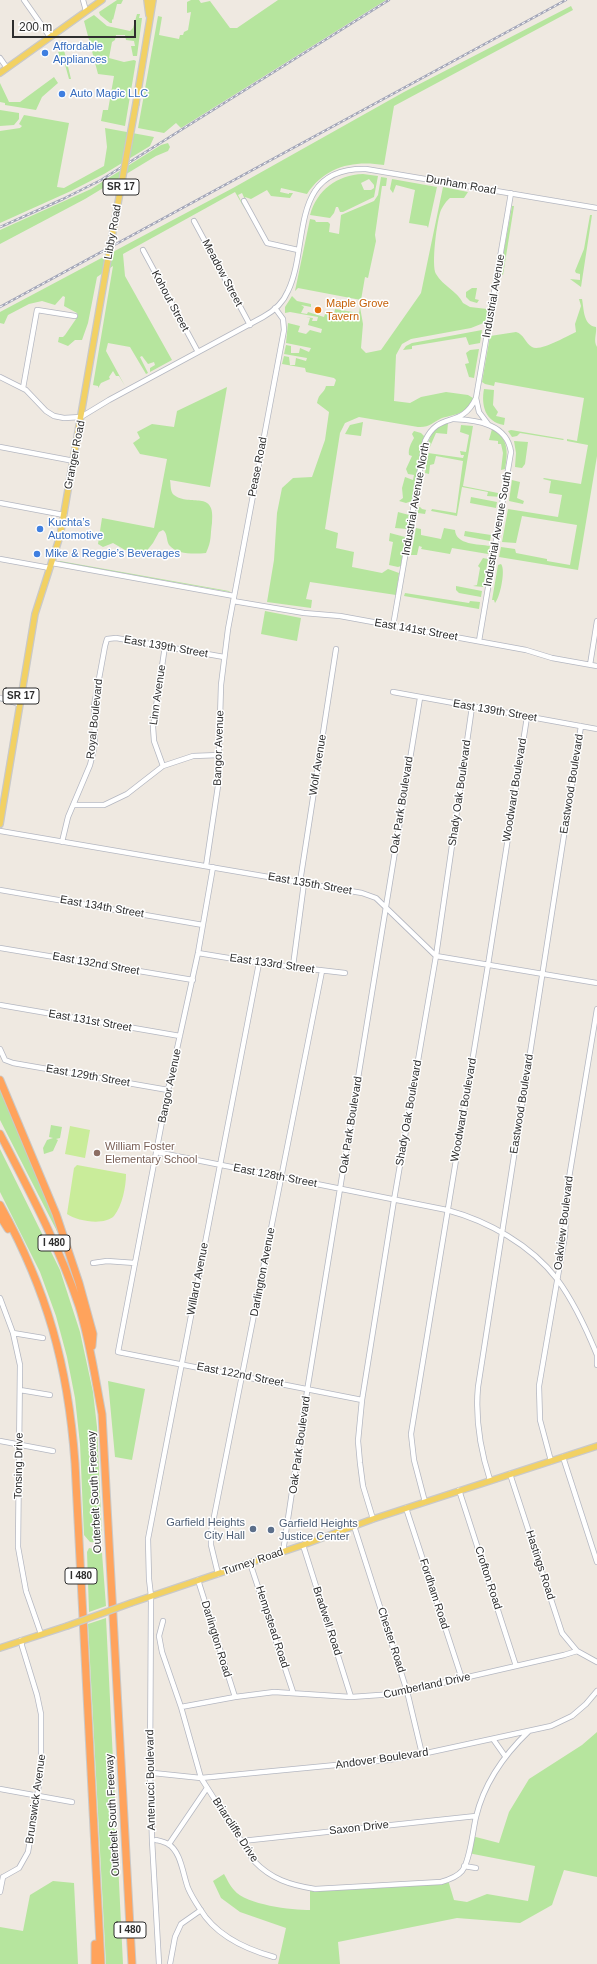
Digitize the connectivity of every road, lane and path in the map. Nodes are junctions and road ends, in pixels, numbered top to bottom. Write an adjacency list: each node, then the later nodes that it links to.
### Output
1 (24, 0): 8 (street)
2 (83, 0): 6 (street)
3 (102, 0): 6 (main road)
4 (147, 0): 7 (main road)
5 (153, 0): 7 (main road, Libby Road / SR 17)
6 (86, 11): 8 (main road)
7 (150, 21): 26 (main road, Libby Road / SR 17, bridge)
8 (50, 37): 10 (main road)
9 (0, 58): 10 (street)
10 (7, 68): 11 (main road)
11 (0, 73)
12 (326, 181): 13 (street, Dunham Road); 18 (street, Granger Road)
13 (511, 194): 15 (street, Dunham Road); 25 (street, Industrial Avenue)
14 (244, 200): 18 (street)
15 (597, 208)
16 (194, 221): 21 (street, Meadow Street)
17 (143, 250): 22 (street, Kohout Street)
18 (298, 250): 19 (street, Granger Road)
19 (276, 308): 21 (street, Granger Road); 35 (street, Pease Road)
20 (76, 316): 24 (street)
21 (250, 325): 22 (street, Granger Road)
22 (198, 352): 26 (street, Granger Road)
23 (0, 378): 24 (street)
24 (23, 388): 26 (street)
25 (476, 398): 27 (street, Industrial Avenue North); 28 (street, Industrial Avenue South)
26 (81, 417): 30 (main road, Granger Road / SR 17)
27 (454, 419): 28 (street, Industrial Avenue South); 37 (street, Industrial Avenue North)
28 (489, 425): 40 (street, Industrial Avenue South)
29 (0, 447): 30 (street)
30 (74, 461): 32 (main road, Granger Road / SR 17)
31 (0, 503): 32 (street)
32 (64, 515): 34 (main road, Granger Road / SR 17)
33 (0, 559): 34 (street, East 141st Street)
34 (51, 566): 35 (street, East 141st Street); 49 (main road, Granger Road / SR 17)
35 (233, 598): 37 (street, East 141st Street); 38 (street, Pease Road)
36 (597, 621): 44 (street)
37 (393, 626): 40 (street, East 141st Street)
38 (228, 628): 43 (street, Bangor Avenue)
39 (108, 639): 41 (street, East 139th Street); 56 (street, Royal Boulevard)
40 (479, 641): 44 (street, East 141st Street)
41 (165, 646): 43 (street, East 139th Street); 55 (street, Linn Avenue)
42 (336, 649): 62 (street, Wolf Avenue)
43 (224, 657): 54 (street, Bangor Avenue)
44 (590, 665): 45 (street, East 141st Street)
45 (597, 666)
46 (392, 692): 48 (street, East 139th Street)
47 (0, 698): 49 (street)
48 (420, 698): 50 (street, East 139th Street); 64 (street, Oak Park Boulevard)
49 (19, 704): 57 (main road, Granger Road / SR 17)
50 (472, 707): 51 (street, East 139th Street); 68 (street, Shady Oak Boulevard)
51 (527, 716): 52 (street, East 139th Street); 70 (street, Woodward Boulevard)
52 (581, 726): 53 (street, East 139th Street); 74 (street, Eastwood Boulevard)
53 (597, 729)
54 (220, 755): 55 (street); 60 (street, Bangor Avenue)
55 (163, 766): 56 (street)
56 (73, 805): 59 (street, Royal Boulevard)
57 (0, 824)
58 (0, 831): 59 (street, East 135th Street)
59 (62, 842): 60 (street, East 135th Street)
60 (206, 866): 61 (street, East 135th Street)
61 (213, 867): 62 (street, East 135th Street); 65 (street, Bangor Avenue)
62 (302, 883): 64 (street, East 135th Street); 71 (street, Wolf Avenue)
63 (0, 890): 65 (street, East 134th Street)
64 (386, 907): 68 (street, East 135th Street); 87 (street, Oak Park Boulevard)
65 (203, 925): 67 (street, Bangor Avenue)
66 (0, 948): 75 (street, East 132nd Street)
67 (198, 953): 69 (street, East 133rd Street); 75 (street, Bangor Avenue)
68 (436, 956): 70 (street); 88 (street, Shady Oak Boulevard)
69 (259, 963): 71 (street, East 133rd Street); 85 (street, Willard Avenue)
70 (488, 965): 74 (street); 90 (street, Woodward Boulevard)
71 (293, 966): 72 (street, East 133rd Street)
72 (322, 971): 73 (street, East 133rd Street); 86 (street, Darlington Avenue)
73 (345, 973)
74 (542, 974): 76 (street); 92 (street, Eastwood Boulevard)
75 (193, 980): 79 (street, Bangor Avenue)
76 (597, 982)
77 (0, 1005): 79 (street, East 131st Street)
78 (597, 1010): 96 (street, Oakview Boulevard)
79 (180, 1036): 82 (street, Bangor Avenue)
80 (0, 1049): 82 (street, East 129th Street)
81 (0, 1080): 102 (highway)
82 (168, 1090): 84 (street, Bangor Avenue)
83 (0, 1134): 102 (highway, Outerbelt South Freeway / I 480)
84 (156, 1152): 85 (street, East 128th Street); 95 (street, Bangor Avenue)
85 (220, 1165): 86 (street, East 128th Street); 103 (street, Willard Avenue)
86 (282, 1177): 87 (street, East 128th Street); 105 (street, Darlington Avenue)
87 (340, 1189): 88 (street, East 128th Street); 106 (street, Oak Park Boulevard)
88 (394, 1200): 90 (street, East 128th Street); 109 (street, Shady Oak Boulevard)
89 (0, 1205): 93 (highway, Outerbelt South Freeway / I 480)
90 (447, 1210): 92 (street, East 128th Street); 119 (street, Woodward Boulevard)
91 (0, 1216): 93 (highway)
92 (502, 1233): 96 (street, East 128th Street); 117 (street, Eastwood Boulevard)
93 (25, 1254): 162 (highway, Outerbelt South Freeway / I 480)
94 (93, 1263): 95 (street)
95 (135, 1263): 100 (street, Bangor Avenue)
96 (557, 1279): 101 (street, East 128th Street); 115 (street, Oakview Boulevard)
97 (0, 1298): 98 (street, Tonsing Drive)
98 (13, 1333): 99 (street); 107 (street, Tonsing Drive)
99 (43, 1338)
100 (118, 1352): 103 (street, East 122nd Street)
101 (597, 1354): 104 (street)
102 (92, 1358): 167 (highway, Outerbelt South Freeway / I 480)
103 (182, 1364): 105 (street, East 122nd Street); 129 (street, Willard Avenue)
104 (597, 1365)
105 (242, 1376): 106 (street, East 122nd Street); 127 (street, Darlington Avenue)
106 (308, 1388): 109 (street, East 122nd Street); 124 (street, Oak Park Boulevard)
107 (20, 1390): 108 (street); 111 (street, Tonsing Drive)
108 (50, 1395)
109 (362, 1400): 121 (street, Shady Oak Boulevard)
110 (0, 1441): 111 (street)
111 (19, 1444): 113 (street); 131 (street, Tonsing Drive)
112 (597, 1446): 114 (main road, Turney Road)
113 (53, 1451)
114 (563, 1457): 115 (main road, Turney Road); 125 (street)
115 (551, 1461): 116 (main road, Turney Road)
116 (510, 1474): 117 (main road, Turney Road); 134 (street, Hastings Road)
117 (490, 1480): 118 (main road, Turney Road)
118 (459, 1490): 119 (main road, Turney Road); 136 (street, Crofton Road)
119 (425, 1502): 120 (main road, Turney Road)
120 (406, 1508): 121 (main road, Turney Road); 137 (street, Fordham Road)
121 (373, 1519): 122 (main road, Turney Road)
122 (354, 1526): 123 (main road, Turney Road); 139 (street, Chester Road)
123 (303, 1545): 124 (main road, Turney Road); 142 (street, Bradwell Road)
124 (283, 1552): 126 (main road, Turney Road)
125 (597, 1562)
126 (250, 1563): 127 (main road, Turney Road); 140 (street, Hempstead Road)
127 (218, 1574): 128 (main road, Turney Road)
128 (198, 1580): 129 (main road, Turney Road); 141 (street, Darlington Road)
129 (151, 1596): 131 (main road, Turney Road, bridge); 168 (street, Antenucci Boulevard)
130 (163, 1621): 143 (street, Briarcliffe Drive)
131 (41, 1634): 132 (main road, Turney Road)
132 (21, 1640): 133 (main road, Turney Road); 152 (street, Brunswick Avenue)
133 (0, 1648)
134 (577, 1650): 135 (street); 136 (street, Cumberland Drive)
135 (597, 1662)
136 (516, 1666): 137 (street, Cumberland Drive)
137 (462, 1679): 139 (street, Cumberland Drive)
138 (597, 1690): 144 (street, Andover Boulevard)
139 (407, 1691): 142 (street, Cumberland Drive); 146 (street, Chester Road)
140 (293, 1692): 141 (street, Cumberland Drive); 142 (street, Cumberland Drive)
141 (235, 1697): 143 (street, Cumberland Drive)
142 (351, 1697)
143 (181, 1707): 149 (street, Briarcliffe Drive)
144 (529, 1731): 145 (street, Andover Boulevard); 147 (street)
145 (493, 1739): 146 (street, Andover Boulevard); 147 (street)
146 (422, 1754): 149 (street, Andover Boulevard)
147 (504, 1756): 154 (street)
148 (153, 1773): 149 (street, Andover Boulevard)
149 (201, 1778): 150 (street, Briarcliffe Drive)
150 (207, 1788): 156 (street, Briarcliffe Drive); 157 (street)
151 (0, 1789): 152 (street)
152 (38, 1796): 153 (street); 160 (street, Brunswick Avenue)
153 (72, 1802)
154 (476, 1816): 156 (street, Saxon Drive); 158 (street)
155 (156, 1840): 157 (street)
156 (242, 1841): 158 (street, Briarcliffe Drive)
157 (169, 1844): 163 (street)
158 (464, 1866): 159 (street)
159 (476, 1868)
160 (1, 1876): 161 (street)
161 (0, 1892)
162 (98, 1906): 165 (highway); 166 (highway, Outerbelt South Freeway / I 480)
163 (201, 1910): 164 (street); 169 (street)
164 (274, 1957)
165 (95, 1964)
166 (101, 1964)
167 (130, 1964)
168 (159, 1964)
169 (170, 1964)

